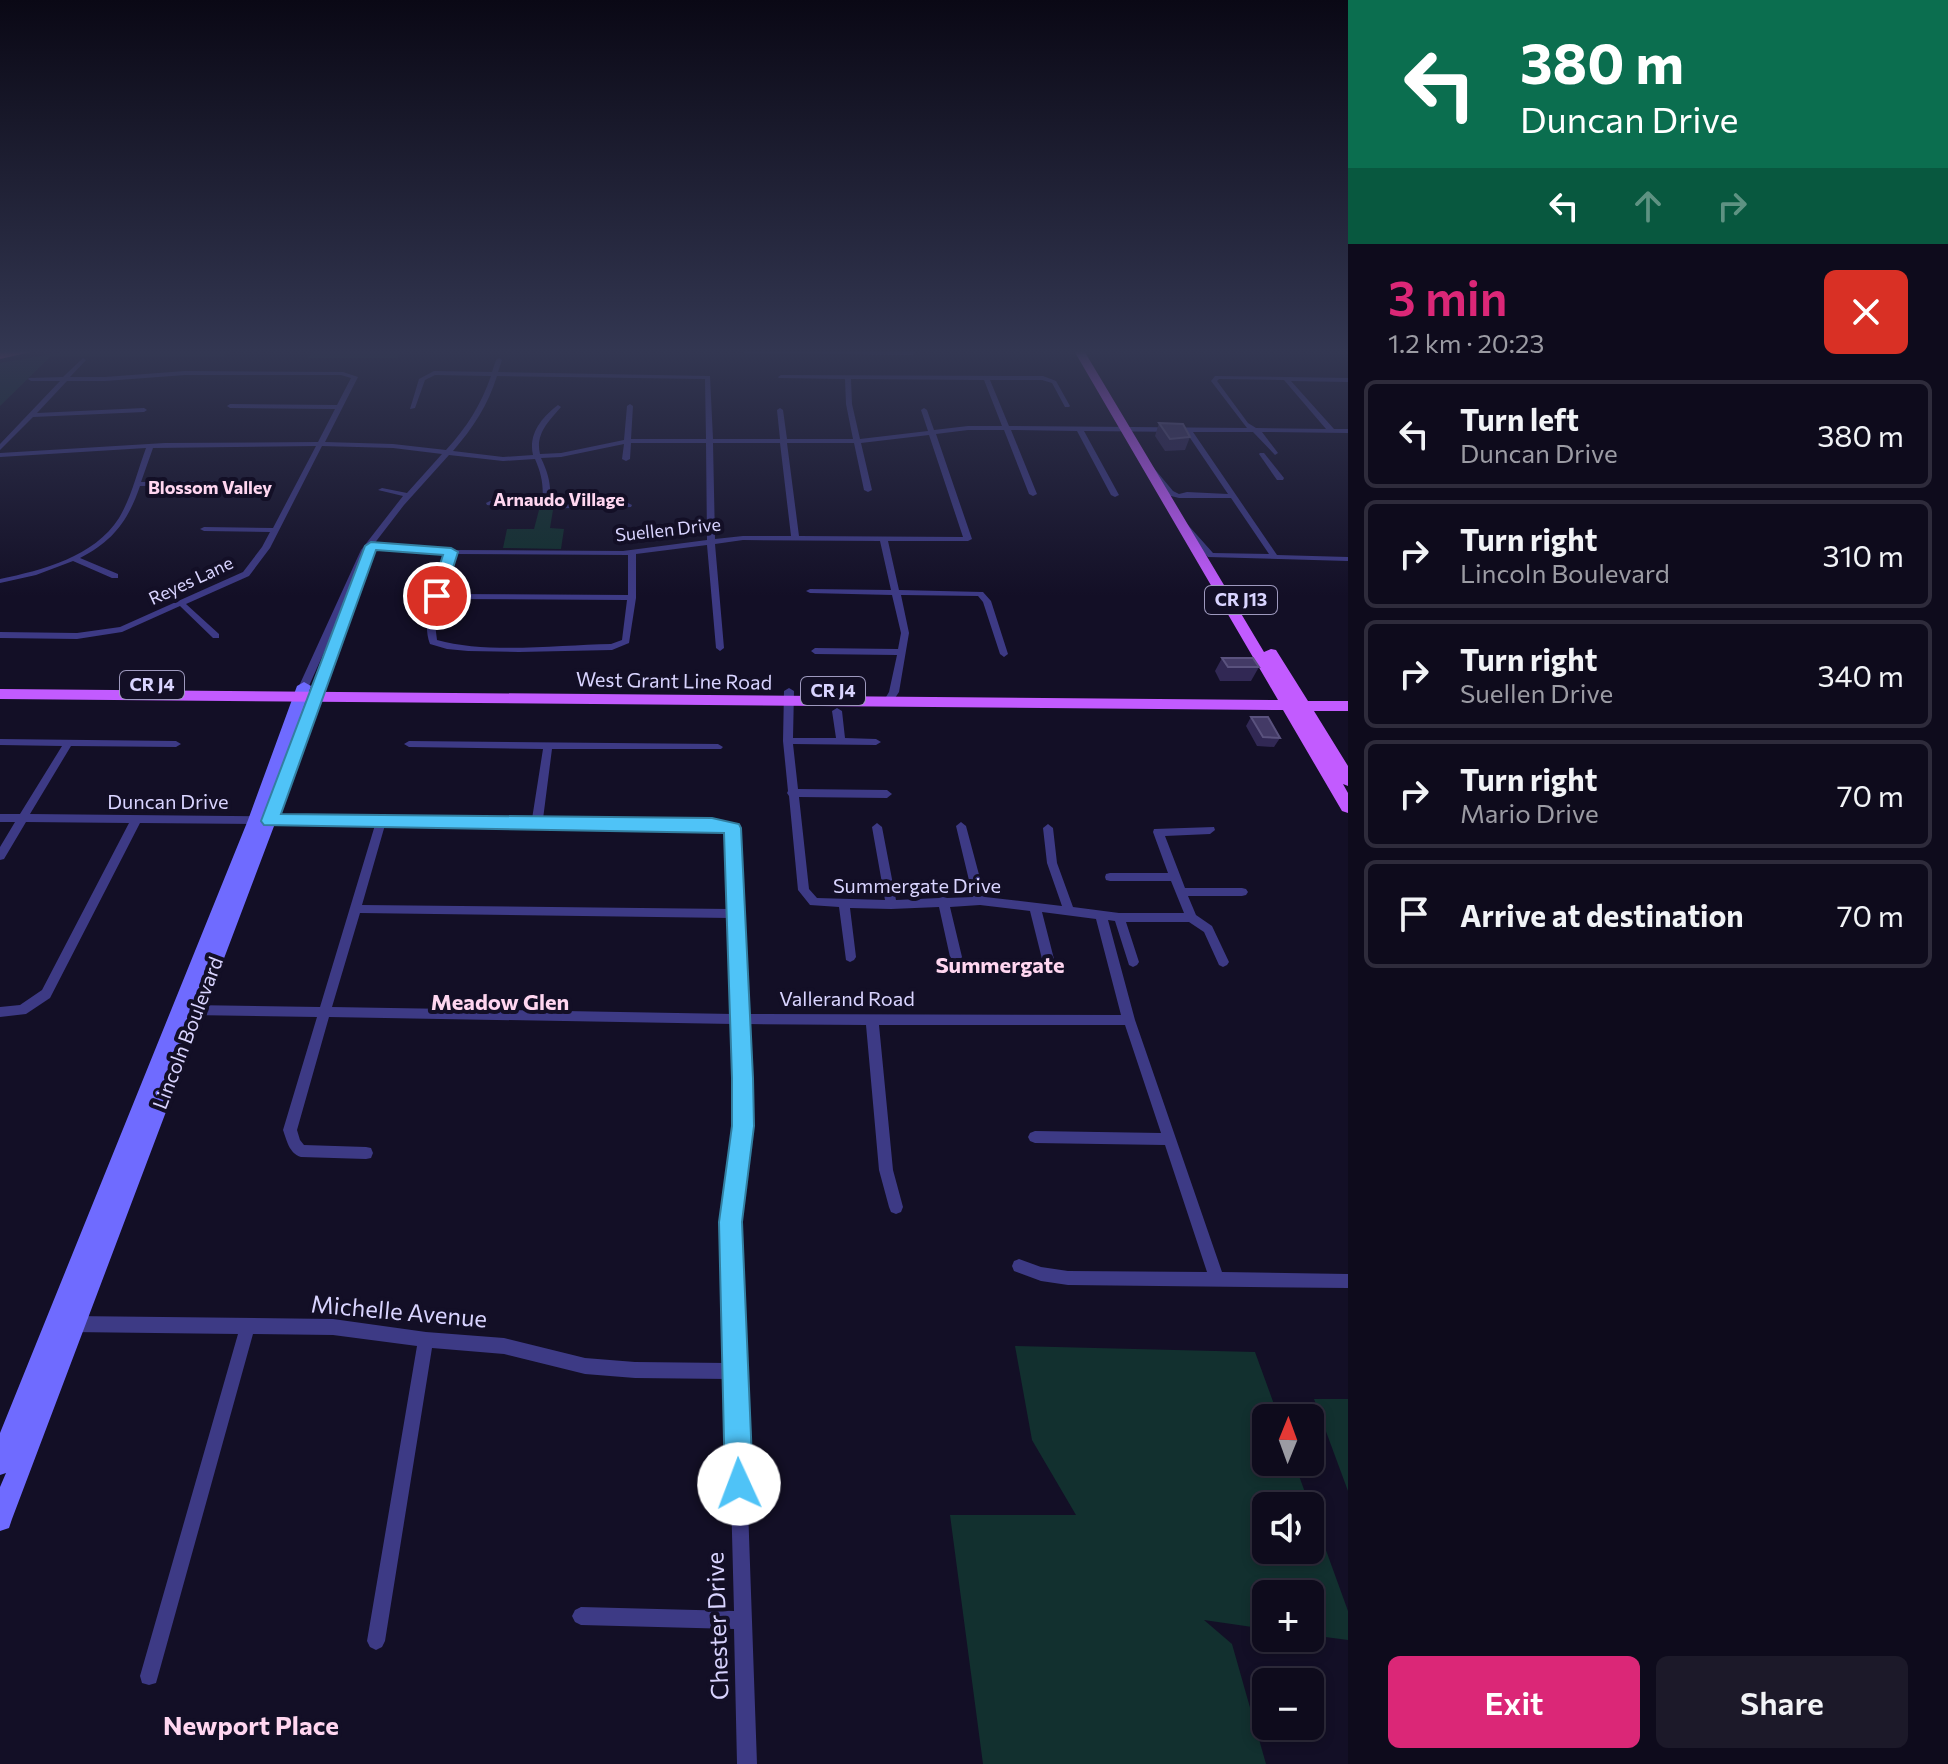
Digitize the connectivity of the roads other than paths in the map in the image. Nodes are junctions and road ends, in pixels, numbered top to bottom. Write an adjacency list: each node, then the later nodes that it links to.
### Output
1 (16, 431): 23 (street)
2 (325, 431): 21 (street, Reyes Lane)
3 (466, 431): 24 (street, Lincoln Boulevard)
4 (536, 431): 28 (street)
5 (629, 431): 17 (street)
6 (709, 431): 18 (street)
7 (782, 431): 19 (street)
8 (856, 431): 20 (street)
9 (921, 431): 20 (street)
10 (930, 431): 48 (street, Suellen Drive)
11 (1006, 431): 36 (street)
12 (1081, 431): 38 (street)
13 (1132, 431): 30 (main road, CR J13)
14 (1133, 431): 39 (main road, CR J13)
15 (1190, 431): 40 (street)
16 (1255, 431): 25 (street)
17 (629, 441): 18 (street); 28 (street); 29 (street)
18 (709, 441): 19 (street); 49 (street)
19 (783, 441): 20 (street); 47 (street)
20 (857, 441): 35 (street)
21 (318, 444): 22 (street); 24 (street); 46 (street, Reyes Lane)
22 (150, 446): 27 (street); 33 (street)
23 (0, 448)
24 (449, 453): 28 (street); 37 (street, Lincoln Boulevard)
25 (1275, 453)
26 (1262, 454): 31 (street)
27 (0, 455)
28 (537, 457): 43 (street)
29 (626, 459)
30 (1146, 462): 39 (street); 44 (main road, CR J13)
31 (1280, 478)
32 (216, 483): 33 (street)
33 (136, 484): 55 (street)
34 (382, 490): 37 (street)
35 (868, 490)
36 (1033, 494)
37 (408, 495): 50 (street, Lincoln Boulevard)
38 (1115, 495)
39 (1179, 496): 40 (street); 53 (main road, CR J13)
40 (1234, 496): 54 (street)
41 (490, 503): 43 (street)
42 (628, 505): 43 (street)
43 (545, 506)
44 (1185, 527): 53 (street); 77 (main road, CR J13)
45 (204, 529): 46 (street)
46 (275, 530): 63 (street, Reyes Lane)
47 (795, 538): 48 (street, Suellen Drive); 49 (street, Suellen Drive)
48 (884, 540): 60 (street)
49 (711, 541): 52 (street, Suellen Drive); 66 (street)
50 (371, 546): 51 (street, Suellen Drive); 71 (street, Lincoln Boulevard); 71 (street, Lincoln Boulevard)
51 (451, 552): 52 (street, Suellen Drive); 61 (street)
52 (632, 553): 62 (street)
53 (1215, 555): 54 (street); 77 (main road, CR J13)
54 (1274, 556): 56 (street)
55 (72, 558): 57 (street); 58 (street)
56 (1348, 559)
57 (115, 576)
58 (0, 581)
59 (810, 591): 60 (street)
60 (896, 591): 68 (street); 69 (street)
61 (437, 596): 62 (street); 62 (street)
62 (632, 598)
63 (182, 604): 64 (street, Reyes Lane); 65 (street)
64 (0, 635)
65 (216, 636)
66 (720, 648)
67 (815, 651): 68 (street)
68 (902, 652): 76 (street)
69 (1004, 654)
70 (0, 683): 71 (main road, West Grant Line Road / CR J4)
71 (310, 691): 73 (main road, West Grant Line Road / CR J4); 75 (main road, West Grant Line Road / CR J4); 99 (street, Lincoln Boulevard)
72 (1034, 693): 76 (main road, West Grant Line Road / CR J4); 77 (main road, West Grant Line Road / CR J4); 78 (main road)
73 (0, 694)
74 (1348, 695): 77 (main road, West Grant Line Road / CR J4)
75 (789, 697): 76 (main road, West Grant Line Road / CR J4); 81 (street, Summergate Drive)
76 (891, 697): 78 (main road, West Grant Line Road / CR J4)
77 (1291, 700): 78 (main road, West Grant Line Road / CR J4); 79 (main road, West Grant Line Road / CR J4); 90 (main road, CR J13); 91 (main road, CR J13)
78 (1007, 703)
79 (1348, 706)
80 (837, 711): 82 (street)
81 (788, 741): 82 (street); 92 (street, Summergate Drive)
82 (841, 741): 85 (street)
83 (0, 742): 84 (street)
84 (69, 742): 86 (street); 97 (street)
85 (876, 742)
86 (176, 744)
87 (409, 744): 88 (street)
88 (548, 745): 89 (street); 101 (street)
89 (718, 747)
90 (1328, 774): 94 (street); 95 (main road, CR J13)
91 (1348, 780)
92 (792, 793): 93 (street); 114 (street, Summergate Drive)
93 (887, 794)
94 (1348, 795)
95 (1348, 807)
96 (0, 818): 97 (street, Duncan Drive)
97 (23, 818): 98 (street, Duncan Drive); 107 (street)
98 (136, 820): 99 (street, Duncan Drive); 129 (street)
99 (263, 820): 100 (street, Duncan Drive); 128 (street, Lincoln Boulevard)
100 (381, 822): 101 (street, Duncan Drive); 116 (street)
101 (537, 823): 102 (street, Duncan Drive)
102 (720, 825): 119 (street, Chester Drive)
103 (961, 826): 113 (street)
104 (877, 827): 115 (street)
105 (1048, 828): 118 (street)
106 (1210, 830): 109 (street)
107 (0, 856)
108 (1110, 877): 109 (street)
109 (1174, 877): 110 (street)
110 (1180, 892): 111 (street); 122 (street)
111 (1242, 892)
112 (943, 901): 113 (street, Summergate Drive); 115 (street, Summergate Drive); 124 (street)
113 (980, 901): 117 (street, Summergate Drive)
114 (844, 905): 115 (street, Summergate Drive); 123 (street)
115 (891, 905)
116 (356, 909): 119 (street); 130 (street)
117 (1035, 909): 118 (street, Summergate Drive); 125 (street)
118 (1069, 911): 120 (street, Summergate Drive)
119 (737, 914): 131 (street, Chester Drive)
120 (1101, 915): 121 (street, Summergate Drive); 133 (street)
121 (1119, 917): 122 (street, Summergate Drive); 126 (street)
122 (1191, 918): 127 (street)
123 (850, 957)
124 (956, 957)
125 (1048, 959)
126 (1133, 962)
127 (1223, 962)
128 (188, 1010): 130 (street, Vallerand Road); 141 (street, Lincoln Boulevard); 142 (street, Lincoln Boulevard)
129 (0, 1012)
130 (324, 1012): 131 (street, Vallerand Road); 136 (street)
131 (741, 1019): 132 (street, Vallerand Road); 145 (street, Chester Drive)
132 (872, 1019): 133 (street, Vallerand Road); 137 (street)
133 (1129, 1020): 135 (street)
134 (1035, 1137): 135 (street)
135 (1170, 1139): 139 (street)
136 (366, 1153)
137 (896, 1207)
138 (1019, 1266): 139 (street)
139 (1217, 1279): 140 (street)
140 (1348, 1281)
141 (56, 1324): 142 (street, Michelle Avenue); 146 (street, Lincoln Boulevard)
142 (77, 1324): 143 (street, Michelle Avenue); 147 (street, Lincoln Boulevard)
143 (247, 1327): 144 (street, Michelle Avenue); 151 (street)
144 (426, 1340): 145 (street, Michelle Avenue); 150 (street)
145 (735, 1371): 149 (street, Chester Drive)
146 (0, 1463)
147 (0, 1519)
148 (581, 1616): 149 (street)
149 (740, 1620): 152 (street, Chester Drive)
150 (376, 1641)
151 (149, 1676)
152 (747, 1764)

